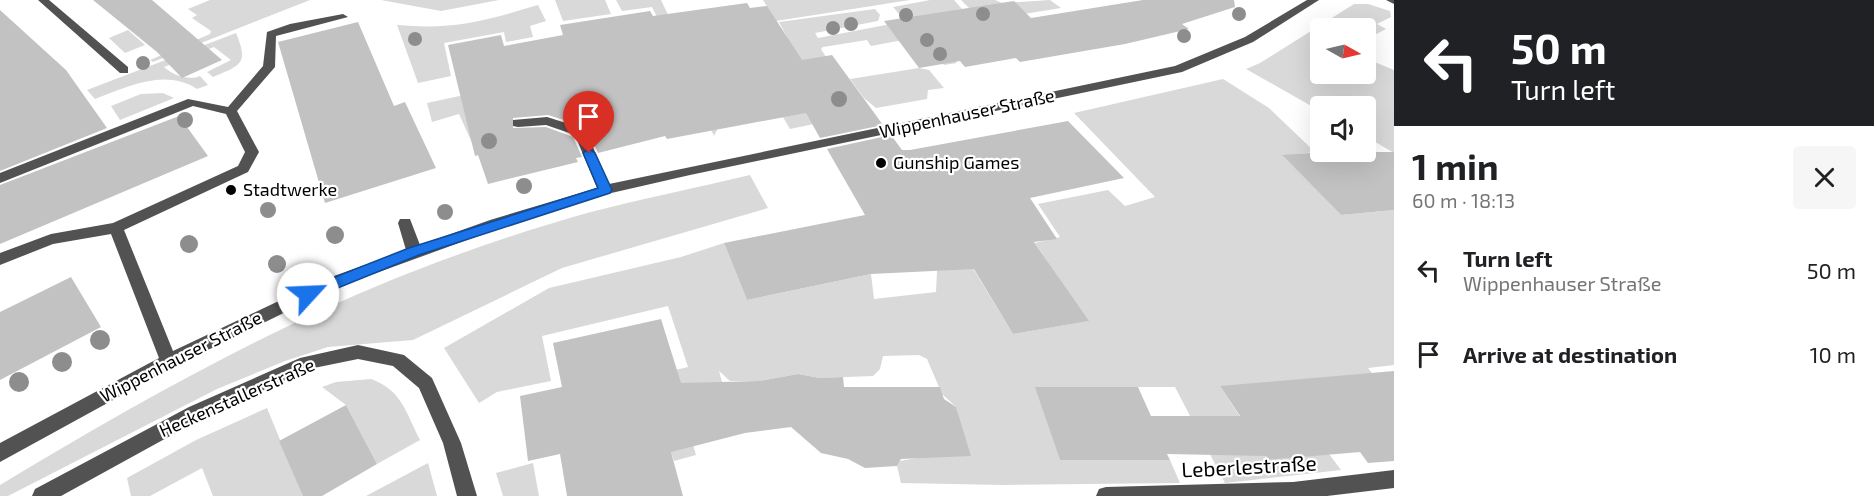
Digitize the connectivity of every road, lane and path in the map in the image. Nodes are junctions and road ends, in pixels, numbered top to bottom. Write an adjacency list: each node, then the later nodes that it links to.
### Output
1 (43, 0): 4 (street)
2 (1314, 0): 8 (street, Wippenhauser Straße)
3 (343, 17): 5 (street)
4 (124, 70)
5 (231, 111): 7 (street); 10 (street)
6 (518, 123): 8 (street)
7 (0, 178)
8 (605, 190): 11 (street, Wippenhauser Straße)
9 (405, 223): 11 (street)
10 (116, 228): 12 (street); 13 (street)
11 (414, 251): 13 (street, Wippenhauser Straße)
12 (0, 259)
13 (169, 361): 14 (street, Wippenhauser Straße)
14 (0, 453)
15 (1394, 478): 18 (street, Leberlestraße)
16 (42, 496): 17 (street, Heckenstallerstraße)
17 (467, 496)
18 (1106, 496)

